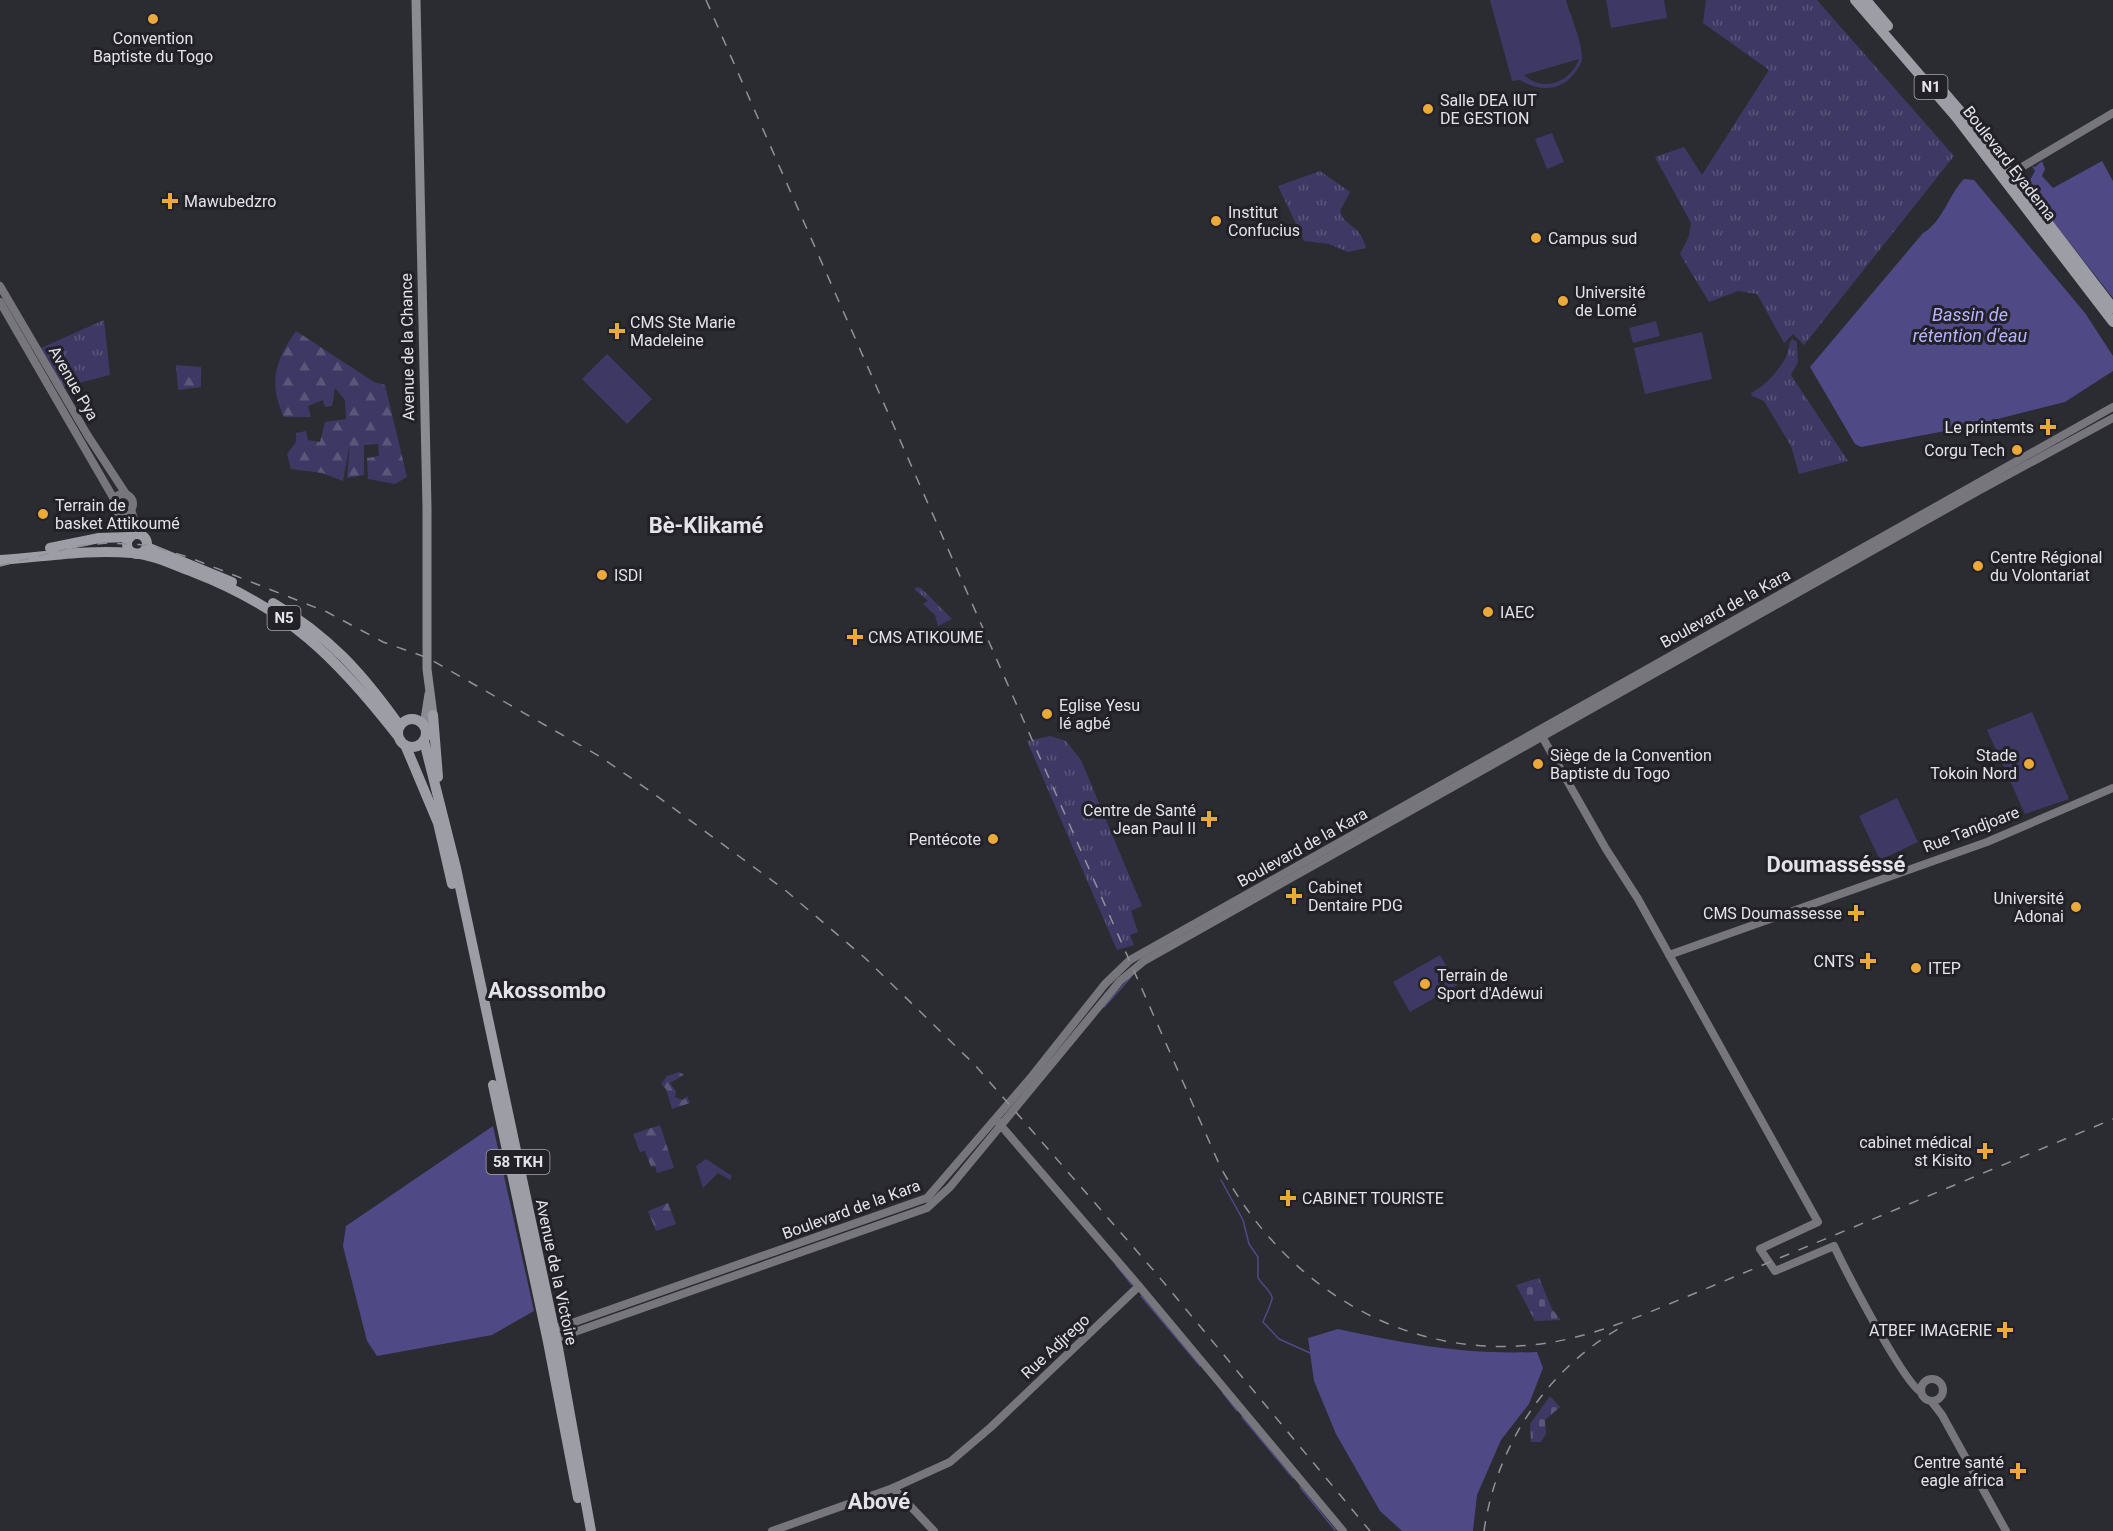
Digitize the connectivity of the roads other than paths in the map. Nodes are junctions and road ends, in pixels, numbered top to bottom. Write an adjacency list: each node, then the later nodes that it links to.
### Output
1 (416, 0): 20 (main road, Avenue de la Chance)
2 (1855, 0): 5 (highway, Boulevard Eyadema / N1)
3 (1866, 0): 5 (highway, N1)
4 (2113, 113): 5 (main road)
5 (2007, 176): 8 (highway, N1); 9 (highway, Boulevard Eyadema / N1)
6 (0, 286): 12 (main road, Avenue Pya)
7 (0, 302): 13 (main road, Avenue Pya)
8 (2113, 308)
9 (2113, 322)
10 (2113, 407): 24 (main road, Boulevard de la Kara)
11 (2113, 418): 24 (main road, Boulevard de la Kara)
12 (126, 494): 13 (main road); 14 (main road, Avenue Pya)
13 (114, 499): 14 (main road, Avenue Pya)
14 (128, 512): 15 (main road)
15 (134, 536): 16 (highway); 17 (highway); 18 (highway)
16 (147, 547): 18 (highway); 22 (highway)
17 (0, 553)
18 (134, 554): 19 (highway, N5); 22 (highway, N5)
19 (0, 560)
20 (430, 692): 21 (main road, Avenue de la Chance); 23 (main road, Avenue de la Chance)
21 (433, 715): 23 (main road); 27 (highway)
22 (398, 730): 23 (highway); 25 (highway, Avenue de la Victoire)
23 (425, 732): 25 (highway); 27 (highway, Avenue de la Victoire)
24 (1540, 734): 28 (main road); 29 (main road, Boulevard de la Kara)
25 (406, 747): 31 (highway, Avenue de la Victoire / 58 TKH)
26 (2113, 788): 28 (main road, Rue Tandjoare)
27 (438, 795): 31 (highway, Avenue de la Victoire / 58 TKH)
28 (1669, 955): 32 (main road)
29 (998, 1122): 30 (main road); 31 (main road, Boulevard de la Kara)
30 (1139, 1286): 36 (main road, Rue Adjrego); 41 (main road)
31 (551, 1336): 37 (highway, Avenue de la Victoire / 58 TKH); 38 (highway, Avenue de la Victoire / 58 TKH)
32 (1906, 1377): 33 (main road); 34 (main road)
33 (1926, 1381): 34 (main road); 35 (main road)
34 (1921, 1392): 35 (main road)
35 (1936, 1400): 42 (main road)
36 (893, 1488): 39 (main road, Rue Adjrego); 40 (main road)
37 (584, 1531)
38 (591, 1531)
39 (772, 1531)
40 (934, 1531)
41 (1343, 1531)
42 (2006, 1531)

